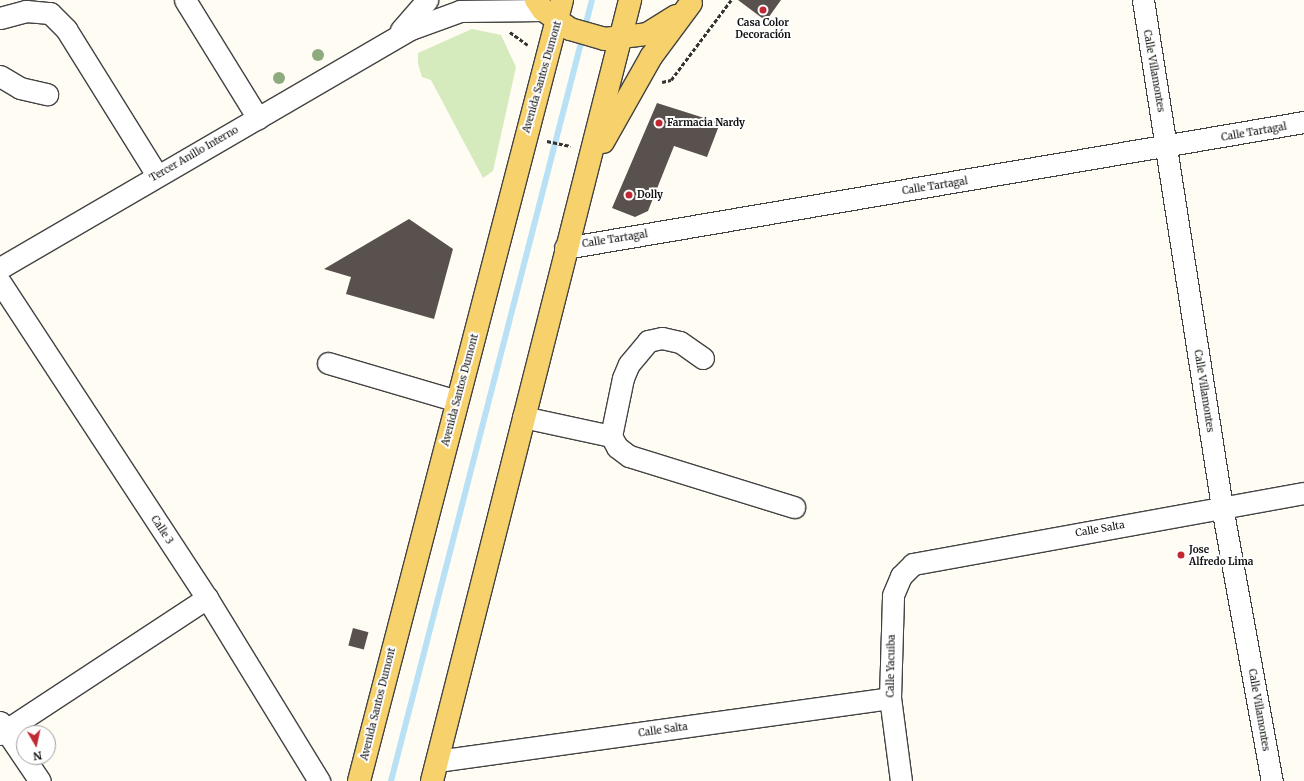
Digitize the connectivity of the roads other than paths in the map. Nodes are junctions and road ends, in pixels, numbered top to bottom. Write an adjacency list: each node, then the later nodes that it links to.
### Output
1 (186, 0): 13 (street)
2 (427, 0): 10 (street, Tercer Anillo Interno)
3 (562, 0): 7 (main road, Avenida Santos Dumont)
4 (630, 0): 9 (main road)
5 (1142, 0): 15 (street, Calle Villamontes)
6 (692, 2): 9 (main road); 17 (main road)
7 (552, 16): 9 (main road); 10 (street, Tercer Anillo Interno); 23 (main road, Avenida Santos Dumont)
8 (0, 18): 16 (street)
9 (612, 39): 17 (main road)
10 (389, 44): 13 (street, Tercer Anillo Interno)
11 (0, 76): 12 (street)
12 (46, 94)
13 (258, 118): 16 (street, Tercer Anillo Interno)
14 (1304, 122): 15 (street, Calle Tartagal)
15 (1167, 148): 18 (street, Calle Tartagal); 28 (street, Calle Villamontes)
16 (157, 175): 19 (street, Tercer Anillo Interno)
17 (585, 175): 18 (main road)
18 (565, 248): 24 (main road)
19 (0, 268)
20 (0, 282): 30 (street, Calle 3)
21 (704, 358): 25 (street)
22 (328, 364): 23 (street)
23 (457, 401): 36 (main road, Avenida Santos Dumont)
24 (523, 417): 25 (street); 33 (main road)
25 (611, 436): 27 (street)
26 (1304, 493): 28 (street, Calle Salta)
27 (794, 507)
28 (1222, 507): 29 (street, Calle Salta); 38 (street, Calle Villamontes)
29 (901, 576): 31 (street, Calle Yacuiba)
30 (207, 598): 32 (street); 35 (street, Calle 3)
31 (890, 698): 33 (street, Calle Salta); 37 (street, Calle Yacuiba)
32 (2, 728): 34 (street)
33 (434, 771)
34 (40, 781)
35 (319, 781)
36 (359, 781)
37 (902, 781)
38 (1272, 781)

